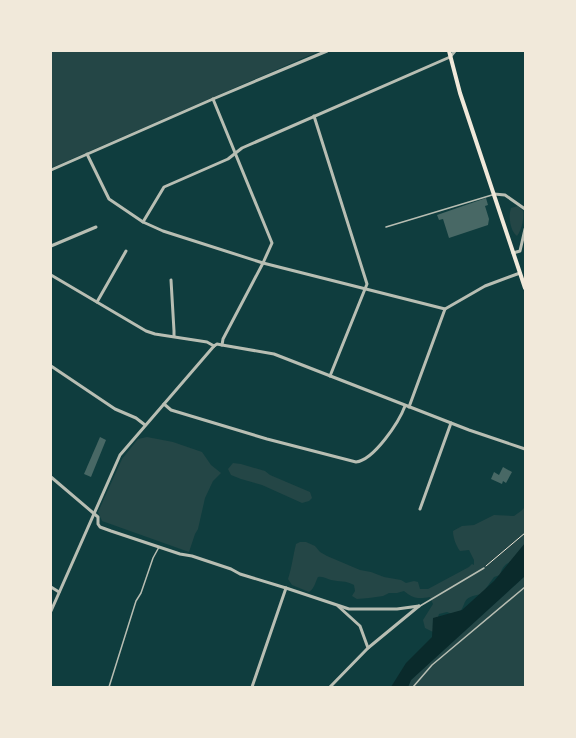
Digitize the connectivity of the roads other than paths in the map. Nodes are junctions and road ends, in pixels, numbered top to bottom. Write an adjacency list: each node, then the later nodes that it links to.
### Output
1 (327, 51): 5 (street)
2 (449, 51): 4 (main road)
3 (455, 51): 4 (street)
4 (450, 57): 6 (street); 10 (main road)
5 (213, 99): 7 (street); 8 (street)
6 (314, 116): 8 (street); 24 (street)
7 (87, 154): 9 (street); 12 (street)
8 (235, 154): 12 (street); 19 (street)
9 (51, 170)
10 (494, 194): 11 (street); 14 (lane); 18 (main road)
11 (525, 209)
12 (143, 222): 19 (street)
13 (96, 227): 16 (street)
14 (386, 227)
15 (525, 229): 18 (street)
16 (51, 246)
17 (126, 251): 25 (street)
18 (513, 253): 20 (main road)
19 (263, 263): 24 (street); 28 (street)
20 (520, 273): 23 (main road); 26 (street)
21 (51, 275): 25 (street)
22 (170, 280): 27 (street)
23 (525, 288)
24 (365, 289): 26 (street); 31 (street)
25 (97, 302): 27 (street)
26 (445, 309): 33 (street)
27 (174, 336): 29 (street)
28 (222, 345): 29 (street); 31 (street)
29 (214, 346): 32 (street)
30 (51, 366): 35 (street)
31 (330, 376): 33 (street)
32 (164, 404): 33 (street); 35 (street)
33 (407, 406): 34 (street)
34 (451, 423): 36 (street); 38 (street)
35 (145, 425): 39 (street)
36 (525, 449)
37 (51, 477): 39 (street)
38 (420, 509)
39 (93, 513): 40 (street); 45 (street)
40 (159, 547): 44 (street); 50 (lane)
41 (484, 568): 47 (lane)
42 (51, 587): 45 (street)
43 (525, 587): 53 (lane)
44 (286, 588): 46 (street); 51 (street)
45 (60, 592): 48 (street)
46 (336, 605): 47 (street); 49 (street)
47 (419, 606): 49 (street)
48 (51, 611)
49 (368, 648): 52 (street)
50 (109, 687)
51 (252, 687)
52 (330, 687)
53 (413, 687)

